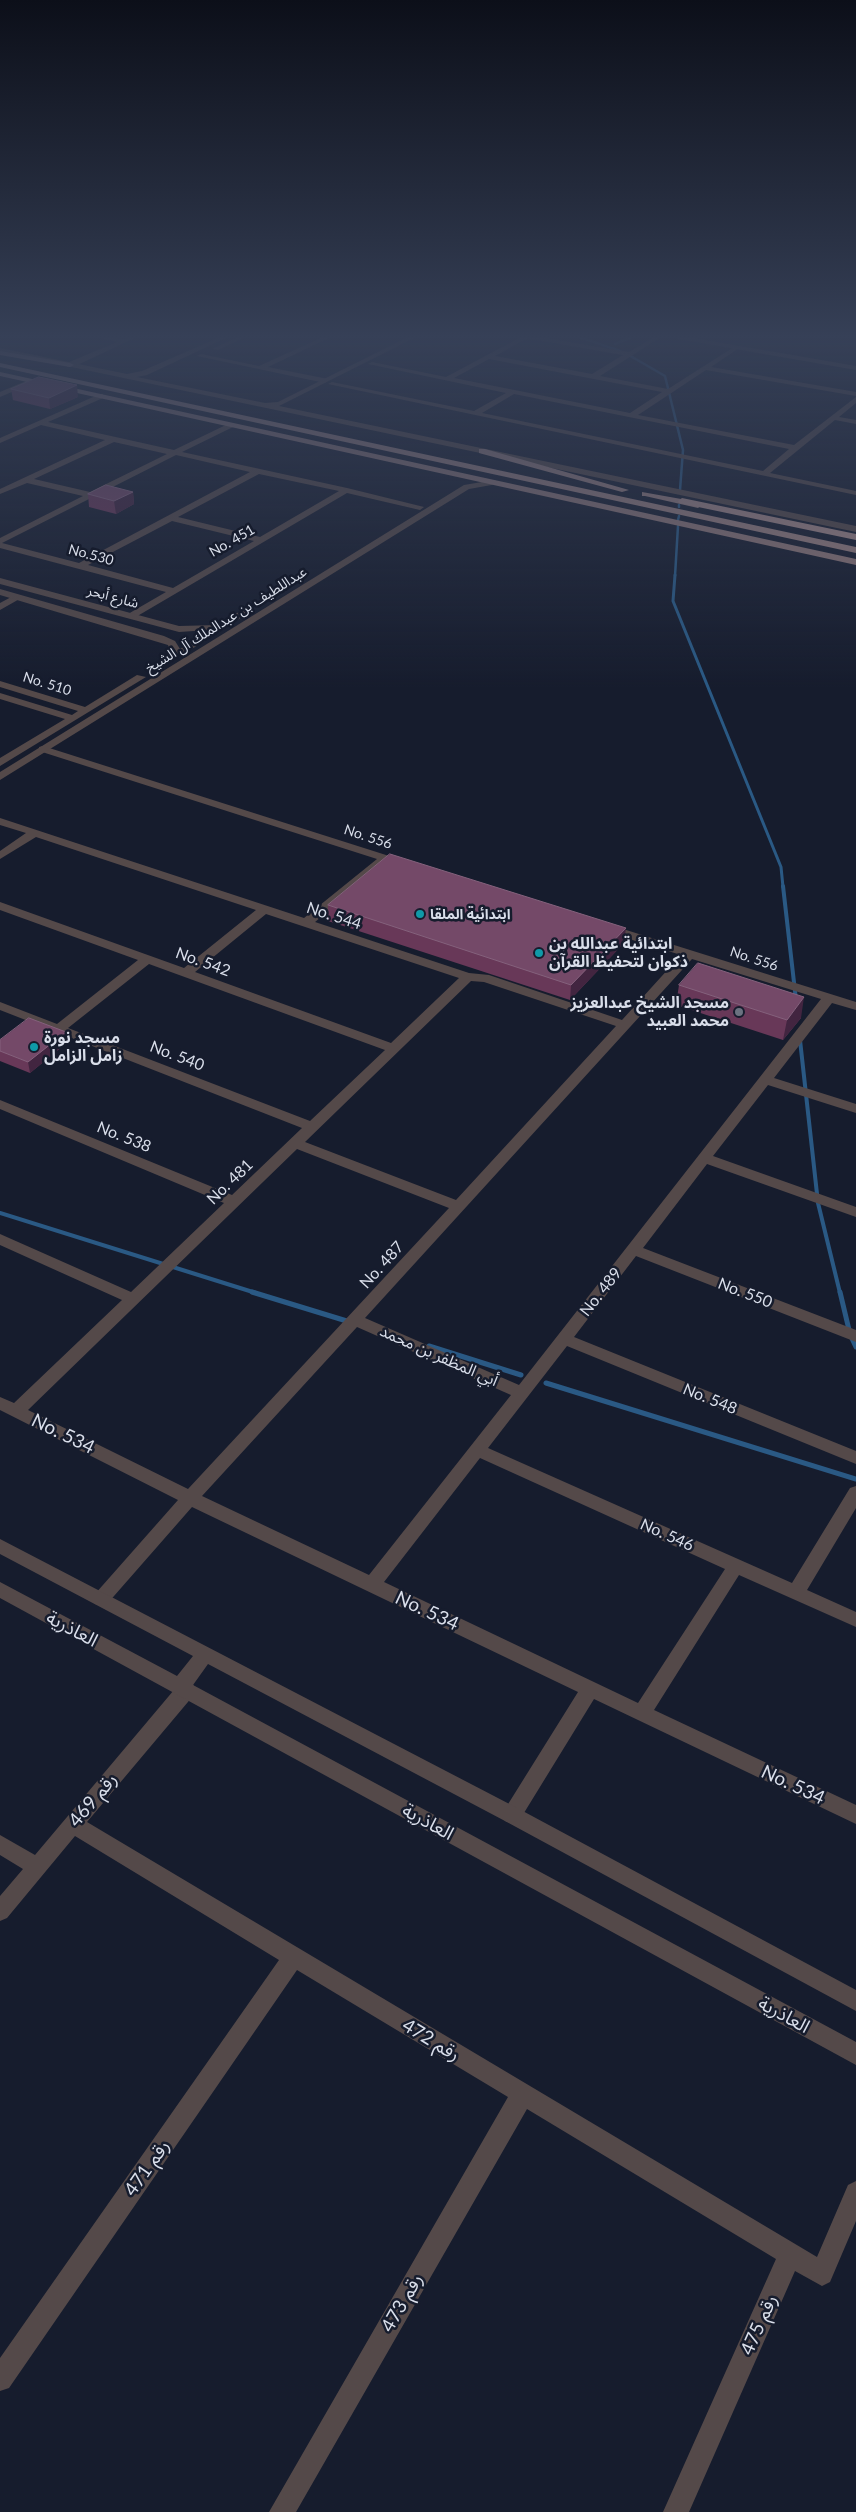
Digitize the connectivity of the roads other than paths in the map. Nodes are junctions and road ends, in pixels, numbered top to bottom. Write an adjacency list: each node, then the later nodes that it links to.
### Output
1 (81, 454): 15 (street)
2 (170, 454): 24 (street)
3 (184, 454): 11 (street)
4 (364, 454): 12 (main road)
5 (411, 454): 33 (highway)
6 (462, 454): 21 (highway)
7 (494, 454): 21 (highway)
8 (497, 454): 28 (street)
9 (668, 454): 13 (street)
10 (788, 454): 13 (street)
11 (258, 471): 20 (street); 27 (street)
12 (450, 473): 16 (main road); 18 (street)
13 (764, 474): 23 (street)
14 (0, 480): 17 (street)
15 (26, 480): 17 (street); 24 (street)
16 (494, 482): 19 (street); 34 (main road)
17 (17, 484): 22 (street)
18 (454, 486): 19 (street); 26 (street, عبداللطيف بن عبدالملك آل الشيخ)
19 (467, 487): 52 (street, عبداللطيف بن عبدالملك آل الشيخ)
20 (347, 490): 26 (street); 30 (street, No. 451)
21 (625, 490): 25 (highway)
22 (0, 492)
23 (856, 493)
24 (90, 495): 31 (street)
25 (682, 502): 29 (highway)
26 (420, 507): 43 (street, عبداللطيف بن عبدالملك آل الشيخ)
27 (172, 518): 30 (street); 35 (street)
28 (856, 529)
29 (856, 538)
30 (262, 540): 37 (street, No. 451)
31 (0, 541)
32 (0, 545): 35 (street, No.530)
33 (856, 550)
34 (856, 562)
35 (80, 566): 37 (street, No.530)
36 (0, 581): 41 (street, شارع أبحر)
37 (175, 591): 41 (street, No. 451)
38 (0, 592): 39 (street, شارع أبحر)
39 (18, 597): 40 (street); 44 (street, شارع أبحر)
40 (0, 607)
41 (131, 616): 42 (street, شارع أبحر)
42 (167, 626): 43 (street, شارع أبحر); 44 (street)
43 (221, 627): 45 (street, عبداللطيف بن عبدالملك آل الشيخ)
44 (155, 636): 45 (street, شارع أبحر)
45 (165, 663): 49 (street, عبداللطيف بن عبدالملك آل الشيخ)
46 (0, 684): 48 (street, No. 510)
47 (0, 696): 50 (street, No. 510)
48 (71, 706): 49 (street, No. 510); 50 (street)
49 (86, 710): 51 (street, عبداللطيف بن عبدالملك آل الشيخ)
50 (59, 714): 51 (street, No. 510)
51 (73, 718): 53 (street, عبداللطيف بن عبدالملك آل الشيخ)
52 (43, 750): 54 (street, عبداللطيف بن عبدالملك آل الشيخ); 58 (street, No. 556)
53 (0, 763)
54 (0, 777)
55 (0, 821): 56 (street, No. 544)
56 (34, 833): 57 (street); 61 (street, No. 544)
57 (0, 856)
58 (386, 858): 59 (street, No. 556); 62 (street)
59 (414, 867)
60 (0, 906): 65 (street, No. 542)
61 (263, 910): 62 (street, No. 544); 66 (street)
62 (305, 924): 67 (street, No. 544)
63 (594, 924): 64 (street, No. 556)
64 (689, 954): 68 (street, No. 556); 71 (street, No. 487)
65 (148, 959): 66 (street, No. 542); 72 (street)
66 (186, 973): 73 (street, No. 542)
67 (468, 978): 71 (street, No. 544); 73 (street, No. 481)
68 (830, 998): 70 (street, No. 556); 74 (street, No. 489)
69 (0, 1006): 72 (street, No. 540)
70 (856, 1006)
71 (624, 1025): 81 (street, No. 487)
72 (58, 1029): 77 (street, No. 540)
73 (395, 1049): 77 (street, No. 481)
74 (766, 1080): 76 (street); 79 (street, No. 489)
75 (0, 1104): 80 (street, No. 538)
76 (856, 1109)
77 (312, 1127): 78 (street, No. 481)
78 (295, 1144): 80 (street, No. 481); 81 (street)
79 (705, 1158): 82 (street); 84 (street, No. 489)
80 (235, 1202): 85 (street, No. 481)
81 (458, 1207): 86 (street, No. 487)
82 (856, 1212)
83 (0, 1239): 85 (street)
84 (634, 1250): 87 (street, No. 550); 88 (street, No. 489)
85 (134, 1299): 91 (street, No. 481)
86 (355, 1320): 89 (street, أبي المظفر بن محمد); 95 (street, No. 487)
87 (856, 1336)
88 (564, 1339): 89 (street, No. 489); 93 (street, No. 548)
89 (522, 1393): 92 (street, No. 489)
90 (0, 1403): 91 (street, No. 534)
91 (16, 1411): 95 (street, No. 534)
92 (478, 1450): 97 (street, No. 546); 98 (street, No. 489)
93 (856, 1458)
94 (856, 1493): 100 (street)
95 (190, 1498): 98 (street, No. 534); 101 (street, No. 487)
96 (0, 1546): 101 (street)
97 (736, 1566): 100 (street, No. 546); 106 (street)
98 (372, 1585): 105 (street, No. 534)
99 (0, 1590): 104 (street, العاذرية)
100 (796, 1593): 102 (street, No. 546)
101 (101, 1600): 103 (street)
102 (856, 1620)
103 (205, 1655): 104 (street, رقم 469); 107 (street)
104 (183, 1689): 109 (street, رقم 469); 115 (street, العاذرية)
105 (590, 1689): 106 (street, No. 534); 107 (street)
106 (642, 1714): 108 (street, No. 534)
107 (512, 1815): 114 (street)
108 (856, 1815)
109 (72, 1824): 111 (street, رقم 469); 113 (street, رقم 472)
110 (0, 1844): 111 (street)
111 (37, 1867): 112 (street, رقم 469)
112 (0, 1911)
113 (293, 1958): 116 (street, رقم 472); 119 (street, رقم 471)
114 (856, 2001)
115 (856, 2054)
116 (522, 2095): 118 (street, رقم 472); 120 (street, رقم 473)
117 (856, 2193): 118 (street)
118 (790, 2254): 121 (street, رقم 475)
119 (0, 2379)
120 (282, 2512)
121 (676, 2512)

